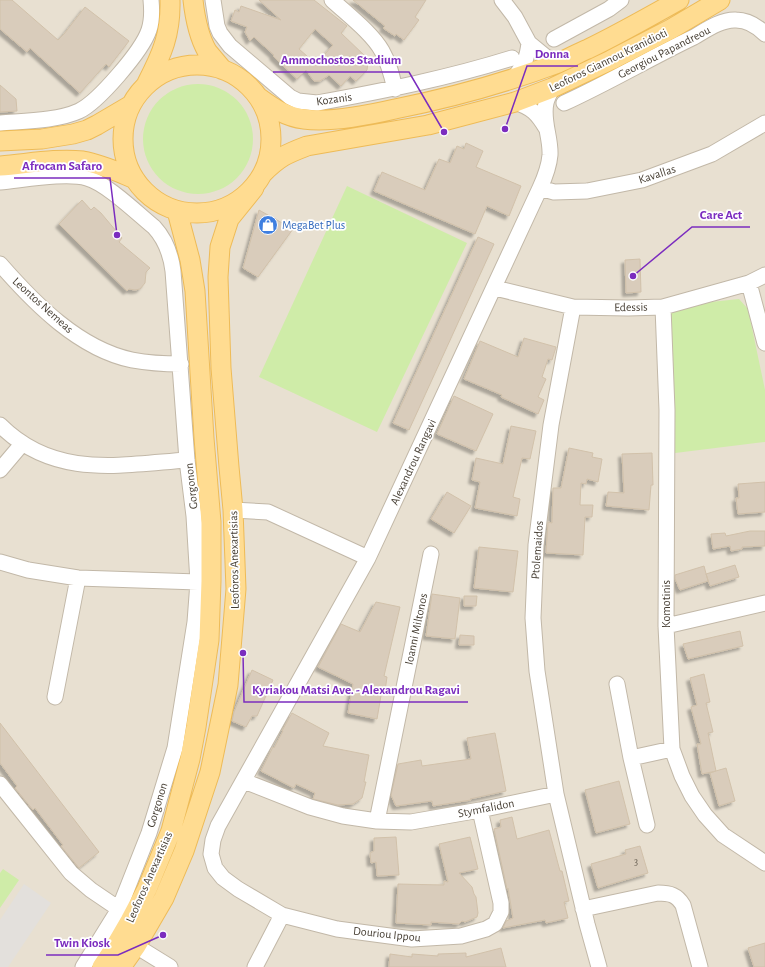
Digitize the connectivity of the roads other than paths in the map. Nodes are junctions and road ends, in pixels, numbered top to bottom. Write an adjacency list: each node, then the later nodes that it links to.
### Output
1 (151, 0): 24 (street)
2 (170, 0): 17 (main road)
3 (193, 0): 15 (main road)
4 (213, 0): 19 (street, Kozanis)
5 (332, 0): 19 (street)
6 (502, 0): 12 (street)
7 (621, 0): 11 (street)
8 (679, 0): 14 (main road, Leoforos Giannou Kranidioti)
9 (720, 0): 18 (main road, Leoforos Giannou Kranidioti)
10 (765, 34): 22 (street, Georgiou Papandreou)
11 (554, 39)
12 (529, 43): 14 (street); 16 (street)
13 (512, 58): 19 (street, Kozanis)
14 (559, 62): 16 (main road, Leoforos Giannou Kranidioti)
15 (223, 70): 17 (main road); 20 (main road)
16 (512, 79): 20 (main road, Leoforos Giannou Kranidioti)
17 (146, 85): 23 (main road)
18 (552, 88): 21 (main road, Leoforos Giannou Kranidioti); 26 (street, Alexandrou Rangavi)
19 (395, 89)
20 (258, 98): 30 (main road)
21 (515, 102): 26 (street, Alexandrou Rangavi); 30 (main road, Leoforos Giannou Kranidioti)
22 (564, 103)
23 (131, 105): 27 (main road); 29 (main road)
24 (0, 123)
25 (765, 123): 32 (street, Kavallas)
26 (547, 131): 32 (street, Alexandrou Rangavi)
27 (0, 142)
28 (0, 166): 29 (main road)
29 (135, 179): 33 (main road)
30 (258, 180): 33 (main road); 46 (main road, Leoforos Anexartisias)
31 (0, 182): 41 (street, Gorgonon)
32 (540, 188): 37 (street, Alexandrou Rangavi)
33 (177, 211): 70 (main road, Leoforos Anexartisias)
34 (0, 264): 41 (street, Leontos Nemeas)
35 (765, 275): 36 (street, Edessis)
36 (749, 282): 39 (street, Edessis); 40 (street)
37 (495, 288): 38 (street, Edessis); 48 (street, Alexandrou Rangavi)
38 (573, 307): 39 (street, Edessis); 60 (street, Ptolemaidos)
39 (663, 307): 53 (street, Komotinis)
40 (765, 342)
41 (181, 364): 44 (street, Gorgonon)
42 (0, 425): 43 (street)
43 (22, 444): 44 (street); 45 (street)
44 (188, 460): 51 (street, Gorgonon)
45 (0, 470)
46 (233, 510): 48 (street); 68 (main road, Leoforos Anexartisias)
47 (431, 554): 62 (street, Ioanni Miltonos)
48 (368, 558): 58 (street, Alexandrou Rangavi)
49 (0, 562): 50 (street)
50 (78, 578): 51 (street); 55 (street)
51 (198, 582): 65 (street, Gorgonon)
52 (765, 603): 53 (street)
53 (666, 626): 56 (street, Komotinis)
54 (617, 684): 57 (street)
55 (55, 697)
56 (672, 749): 57 (street); 64 (street, Komotinis)
57 (631, 758): 63 (street)
58 (244, 781): 62 (street, Stymfalidon); 67 (street, Douriou Ippou)
59 (0, 784): 65 (street)
60 (556, 794): 61 (street, Stymfalidon); 66 (street)
61 (480, 810): 62 (street, Stymfalidon); 67 (street, Douriou Ippou)
62 (377, 821)
63 (647, 825)
64 (765, 863)
65 (119, 909): 69 (street, Gorgonon)
66 (583, 909): 74 (street); 75 (street)
67 (282, 915): 73 (street)
68 (136, 946): 71 (main road, Leoforos Anexartisias); 72 (street)
69 (83, 967)
70 (102, 967)
71 (121, 967)
72 (170, 967)
73 (255, 967)
74 (599, 967)
75 (700, 967)

